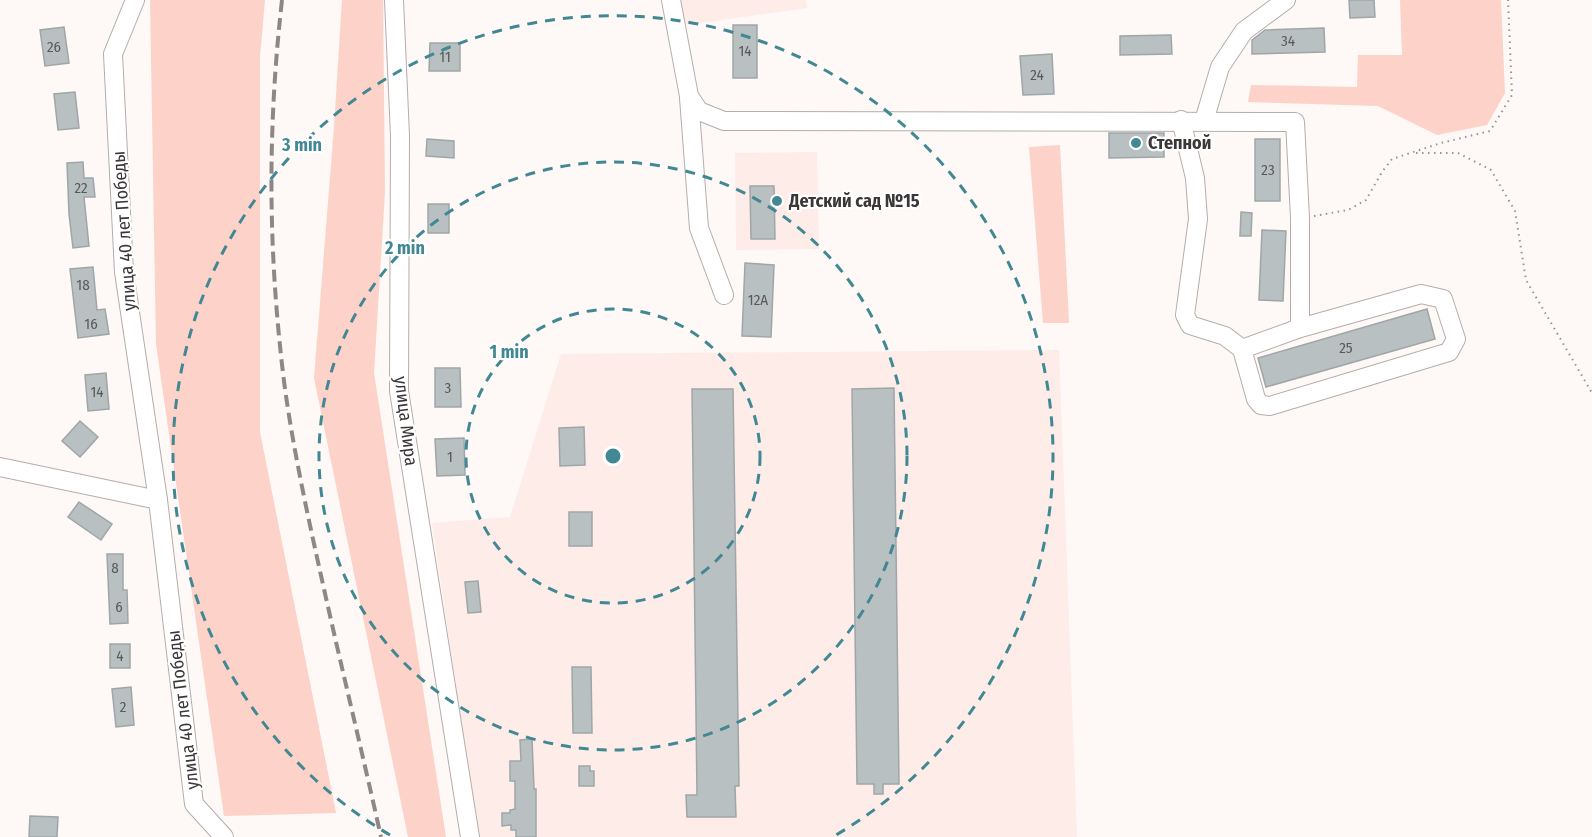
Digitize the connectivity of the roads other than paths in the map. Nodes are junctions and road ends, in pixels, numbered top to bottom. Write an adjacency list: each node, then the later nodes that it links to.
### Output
1 (135, 0): 12 (street, улица 40 лет Победы)
2 (394, 0): 14 (street, улица Мира)
3 (671, 0): 5 (street)
4 (1286, 0): 7 (street)
5 (689, 96): 6 (street); 8 (street)
6 (1181, 120): 7 (street); 10 (street)
7 (1204, 121): 9 (street)
8 (724, 295)
9 (1300, 328): 10 (street); 10 (street)
10 (1242, 349)
11 (0, 467): 12 (street)
12 (158, 500): 13 (street, улица 40 лет Победы)
13 (224, 837)
14 (470, 837)

